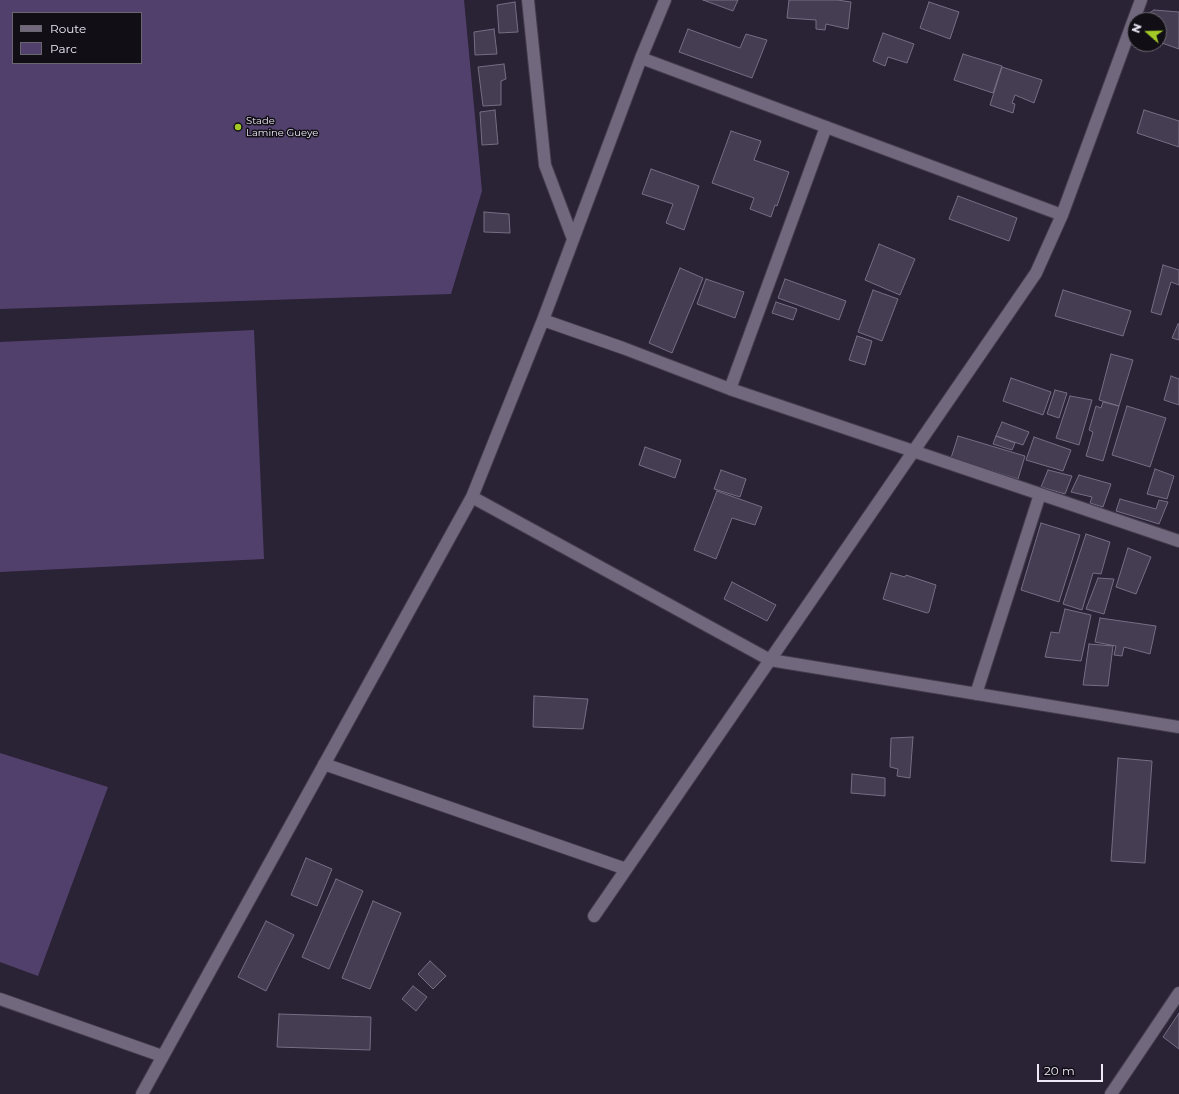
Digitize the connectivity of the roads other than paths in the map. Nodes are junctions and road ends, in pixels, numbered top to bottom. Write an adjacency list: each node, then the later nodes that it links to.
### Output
1 (528, 0): 7 (street)
2 (665, 0): 4 (street)
3 (1141, 0): 6 (street)
4 (641, 58): 5 (street); 7 (street)
5 (826, 127): 6 (street); 9 (street)
6 (1062, 215): 10 (street)
7 (573, 239): 8 (street)
8 (542, 320): 9 (street); 12 (street)
9 (730, 389): 10 (street)
10 (914, 451): 11 (street); 14 (street)
11 (1040, 494): 13 (street); 15 (street)
12 (472, 497): 14 (street); 17 (street)
13 (1179, 541)
14 (770, 660): 15 (street); 18 (street)
15 (976, 694): 16 (street)
16 (1179, 727)
17 (324, 764): 18 (street); 22 (street)
18 (626, 869): 19 (street)
19 (594, 916)
20 (1179, 993): 24 (street)
21 (0, 999): 22 (street)
22 (162, 1056): 23 (street)
23 (142, 1094)
24 (1111, 1094)

